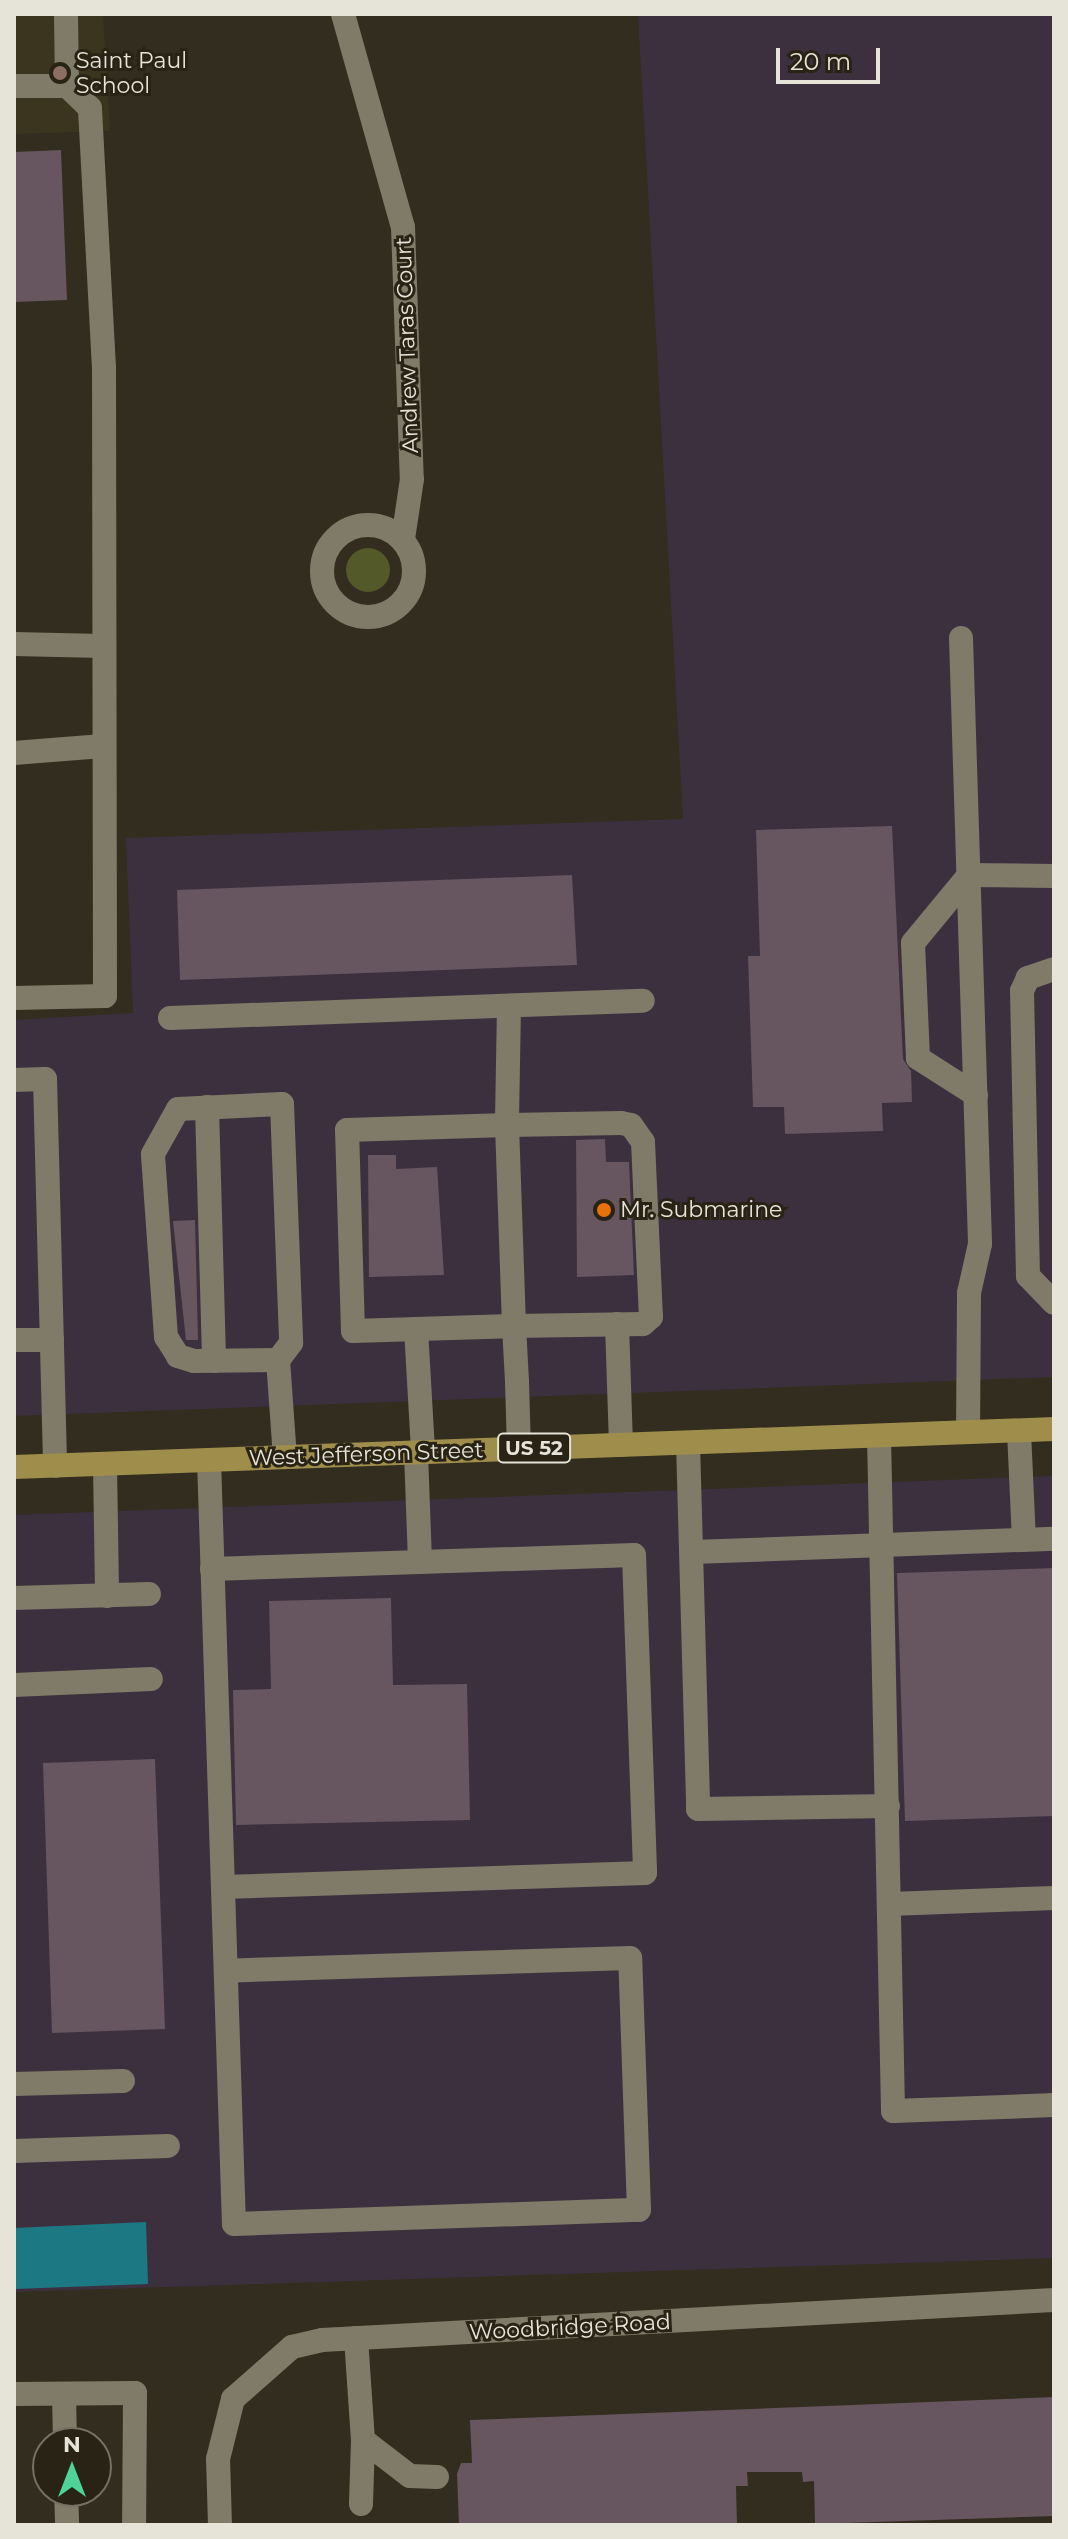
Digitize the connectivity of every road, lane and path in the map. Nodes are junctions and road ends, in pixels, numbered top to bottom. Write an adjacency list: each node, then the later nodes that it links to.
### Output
1 (66, 14): 4 (street)
2 (343, 14): 5 (street, Andrew Taras Court)
3 (14, 86): 4 (street)
4 (67, 86): 8 (street)
5 (403, 539)
6 (961, 638): 11 (street)
7 (14, 644): 8 (street)
8 (102, 646): 9 (street)
9 (103, 746): 10 (street); 14 (street)
10 (14, 753)
11 (969, 875): 12 (street); 19 (street); 19 (street)
12 (1054, 876)
13 (1050, 970): 22 (street)
14 (14, 998)
15 (643, 1001): 16 (street)
16 (509, 1006): 17 (street); 21 (street)
17 (170, 1018)
18 (14, 1080): 27 (street)
19 (976, 1095): 32 (street)
20 (207, 1107): 28 (street); 29 (street); 29 (street)
21 (507, 1125): 23 (street); 24 (street); 25 (street)
22 (1054, 1303)
23 (617, 1324): 24 (street); 35 (street)
24 (514, 1326): 25 (street); 36 (street)
25 (416, 1329): 37 (street)
26 (14, 1340): 27 (street)
27 (52, 1340): 41 (street)
28 (278, 1360): 29 (street); 38 (street)
29 (214, 1361)
30 (1054, 1429): 31 (main road, West Jefferson Street / US 52)
31 (1019, 1431): 32 (main road, West Jefferson Street / US 52); 44 (street)
32 (968, 1432): 33 (main road, West Jefferson Street / US 52)
33 (879, 1436): 34 (main road, West Jefferson Street / US 52); 45 (street)
34 (688, 1443): 35 (main road, West Jefferson Street / US 52); 46 (street)
35 (621, 1445): 36 (main road, West Jefferson Street / US 52)
36 (519, 1449): 37 (main road, West Jefferson Street / US 52)
37 (419, 1452): 38 (main road, West Jefferson Street / US 52); 47 (street)
38 (285, 1457): 39 (main road, West Jefferson Street / US 52)
39 (209, 1460): 40 (main road, West Jefferson Street / US 52); 48 (street)
40 (105, 1464): 41 (main road, West Jefferson Street / US 52); 50 (street)
41 (55, 1466): 42 (main road, West Jefferson Street / US 52)
42 (14, 1467)
43 (1054, 1539): 44 (street)
44 (1024, 1540): 45 (street)
45 (882, 1544): 46 (street); 54 (street)
46 (693, 1552): 54 (street)
47 (420, 1562): 48 (street); 55 (street)
48 (212, 1569): 55 (street)
49 (149, 1594): 50 (street)
50 (107, 1596): 51 (street)
51 (14, 1598)
52 (151, 1679): 53 (street)
53 (14, 1685)
54 (888, 1806): 57 (street)
55 (223, 1887): 58 (street)
56 (1054, 1898): 57 (street)
57 (890, 1904): 61 (street)
58 (226, 1971): 58 (street)
59 (123, 2081): 60 (street)
60 (14, 2084)
61 (1054, 2105)
62 (168, 2146): 63 (street)
63 (14, 2151)
64 (1054, 2300): 65 (street, Woodbridge Road)
65 (356, 2338): 69 (street); 73 (street, Woodbridge Road)
66 (14, 2394): 67 (street)
67 (64, 2394): 68 (street); 72 (street)
68 (65, 2427)
69 (363, 2440): 70 (street); 71 (street)
70 (437, 2477)
71 (361, 2504)
72 (134, 2525)
73 (220, 2525)

